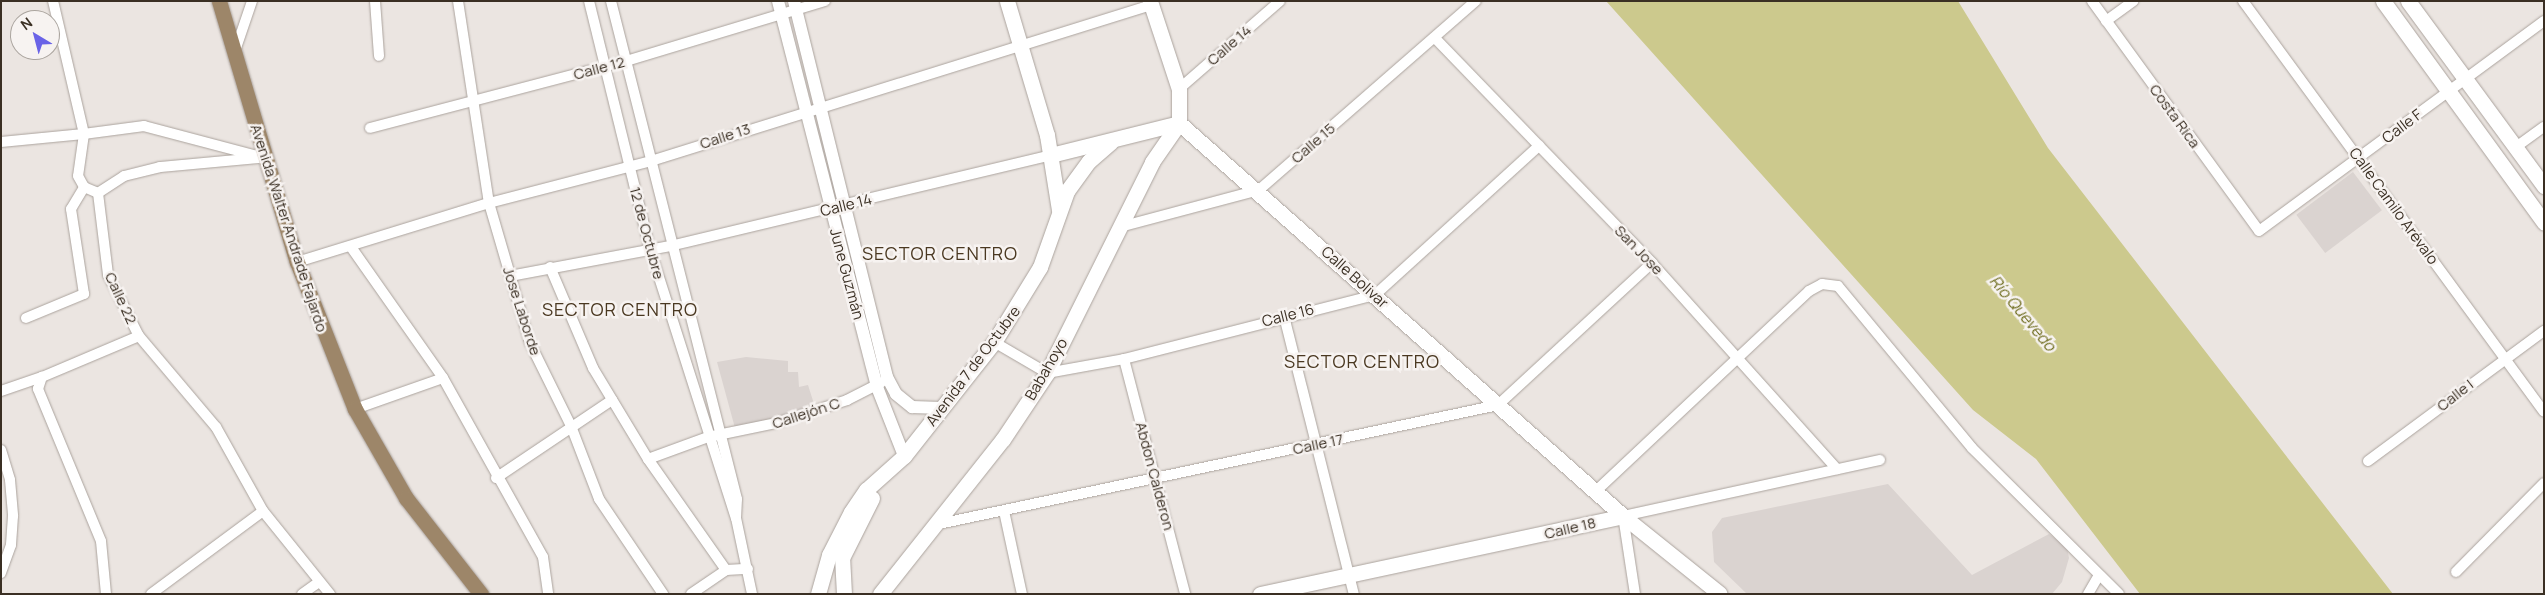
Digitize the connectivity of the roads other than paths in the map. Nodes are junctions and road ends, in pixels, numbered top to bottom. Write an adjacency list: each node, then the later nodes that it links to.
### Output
1 (53, 1): 38 (street)
2 (219, 1): 25 (main road, Avenida Walter Andrade Fajardo)
3 (252, 1): 25 (street)
4 (375, 1): 26 (street)
5 (458, 1): 32 (street, Jose Laborde)
6 (589, 1): 28 (street, 12 de Octubre)
7 (611, 1): 27 (street, 12 de Octubre)
8 (778, 1): 20 (street, June Guzmán)
9 (825, 1): 19 (street, Calle 12)
10 (1007, 1): 24 (main road, Avenida 7 de Octubre)
11 (1280, 1): 30 (street, Calle 14)
12 (1476, 1): 23 (street, Calle 15)
13 (2092, 1): 21 (street, Costa Rica)
14 (2134, 1): 21 (street)
15 (2244, 1): 45 (street, Calle Camilo Arévalo)
16 (2383, 1): 31 (main road)
17 (2408, 1): 29 (main road)
18 (1150, 3): 24 (street, Calle 13); 30 (main road)
19 (795, 6): 20 (street, Calle 12); 33 (street, June Guzmán)
20 (781, 14): 27 (street, Calle 12); 34 (street, June Guzmán)
21 (2106, 21): 58 (street, Costa Rica)
22 (2544, 21): 29 (street, Calle F)
23 (1435, 38): 41 (street, San Jose); 50 (street, Calle 15)
24 (1020, 45): 33 (street, Calle 13); 43 (main road, Avenida 7 de Octubre)
25 (234, 55): 44 (main road, Avenida Walter Andrade Fajardo)
26 (379, 56)
27 (626, 61): 28 (street, Calle 12); 46 (street, 12 de Octubre)
28 (605, 66): 32 (street, Calle 12); 47 (street, 12 de Octubre)
29 (2466, 78): 31 (street, Calle F); 42 (main road)
30 (1178, 89): 35 (main road)
31 (2448, 92): 45 (street, Calle F); 56 (main road)
32 (475, 102): 37 (street, Calle 12); 52 (street, Jose Laborde)
33 (820, 105): 34 (street, Calle 13); 53 (street, June Guzmán)
34 (805, 110): 46 (street, Calle 13); 54 (street, June Guzmán)
35 (1179, 123): 40 (main road, Calle 14); 50 (main road, Calle Bolivar); 57 (main road, Babahoyo)
36 (2544, 127): 42 (street)
37 (370, 128)
38 (84, 134): 39 (street); 44 (street); 49 (street)
39 (1, 142)
40 (1112, 142): 43 (main road, Calle 14); 55 (main road, Avenida 7 de Octubre)
41 (1539, 146): 63 (street, San Jose); 66 (street, Calle 16)
42 (2516, 147): 48 (main road)
43 (1051, 155): 53 (street, Calle 14); 55 (main road, Avenida 7 de Octubre)
44 (265, 158): 51 (street); 62 (main road, Avenida Walter Andrade Fajardo)
45 (2359, 158): 58 (street, Calle F); 73 (street, Calle Camilo Arévalo)
46 (651, 161): 47 (street, Calle 13); 59 (street, 12 de Octubre)
47 (630, 166): 52 (street, Calle 13); 61 (street, 12 de Octubre)
48 (2544, 186)
49 (84, 187): 51 (street); 68 (street)
50 (1259, 190): 57 (street, Calle 15); 66 (main road, Calle Bolivar)
51 (98, 193): 70 (street, Calle 22)
52 (489, 203): 60 (street, Calle 13); 65 (street, Jose Laborde)
53 (845, 206): 54 (street, Calle 14); 77 (street, June Guzmán)
54 (830, 210): 59 (street, Calle 14); 79 (street, June Guzmán)
55 (1059, 211): 71 (main road, Avenida 7 de Octubre)
56 (2544, 223)
57 (1120, 227): 75 (main road, Babahoyo)
58 (2259, 231)
59 (670, 246): 61 (street, Calle 14); 88 (street, 12 de Octubre)
60 (351, 247): 62 (street, Calle 13); 78 (street)
61 (650, 249): 64 (street, Calle 14); 87 (street, 12 de Octubre)
62 (297, 262): 84 (main road, Avenida Walter Andrade Fajardo)
63 (1652, 262): 72 (street, San Jose); 82 (street)
64 (550, 267): 65 (street, Calle 14); 81 (street)
65 (510, 276): 86 (street, Jose Laborde)
66 (1375, 295): 67 (street, Calle 16); 82 (main road, Calle Bolivar)
67 (1284, 316): 74 (street, Calle 16); 89 (street)
68 (26, 318)
69 (2544, 331): 73 (street, Calle I)
70 (139, 336): 76 (street); 101 (street, Calle 22)
71 (994, 342): 75 (street); 83 (main road, Avenida 7 de Octubre)
72 (1736, 355): 95 (street, San Jose); 100 (street); 110 (street)
73 (2504, 357): 85 (street, Calle Camilo Arévalo); 94 (street, Calle I)
74 (1124, 359): 75 (street, Calle 16); 97 (street, Abdon Calderon)
75 (1047, 373): 105 (main road, Babahoyo)
76 (42, 377): 80 (street); 113 (street)
77 (887, 377): 79 (street, Callejón C); 83 (street, June Guzmán)
78 (443, 378): 84 (street); 96 (street)
79 (877, 387): 88 (street, Callejón C); 91 (street, June Guzmán)
80 (1, 391)
81 (612, 400): 86 (street); 92 (street)
82 (1498, 404): 89 (street, Calle 17); 100 (main road, Calle Bolivar)
83 (942, 408): 91 (main road, Avenida 7 de Octubre)
84 (355, 409): 117 (main road, Avenida Walter Andrade Fajardo)
85 (2544, 412)
86 (571, 426): 96 (street); 119 (street, Jose Laborde)
87 (708, 437): 88 (street); 92 (street); 104 (street, 12 de Octubre)
88 (719, 438): 104 (street, 12 de Octubre)
89 (1315, 444): 97 (street, Calle 17); 111 (street)
90 (1, 450): 109 (street)
91 (904, 456): 98 (main road, Avenida 7 de Octubre)
92 (648, 458): 107 (street)
93 (1880, 460): 95 (street, Calle 18)
94 (2368, 461)
95 (1837, 469): 103 (street, Calle 18)
96 (496, 478): 118 (street)
97 (1155, 479): 102 (street, Calle 17); 126 (street, Abdon Calderon)
98 (878, 480): 122 (main road, Avenida 7 de Octubre); 123 (main road, Avenida 7 de Octubre)
99 (2544, 482): 108 (street)
100 (1596, 491): 103 (main road, Calle Bolivar)
101 (263, 511): 112 (street, Calle 22); 114 (street)
102 (1004, 511): 105 (street, Calle 17); 125 (street)
103 (1623, 516): 111 (main road, Calle 18); 129 (street); 130 (main road, Calle Bolivar)
104 (736, 518): 106 (street, 12 de Octubre)
105 (934, 525): 124 (main road, Babahoyo)
106 (748, 569): 107 (street); 121 (street, 12 de Octubre)
107 (726, 570): 120 (street)
108 (2456, 572)
109 (1, 573)
110 (2099, 575): 131 (street); 132 (street)
111 (1350, 577): 127 (main road, Calle 18); 128 (street)
112 (319, 582): 115 (street); 116 (street, Calle 22)
113 (106, 594)
114 (151, 594)
115 (302, 594)
116 (330, 594)
117 (481, 594)
118 (548, 594)
119 (663, 594)
120 (691, 594)
121 (752, 594)
122 (818, 594)
123 (844, 594)
124 (880, 594)
125 (1022, 594)
126 (1185, 594)
127 (1260, 594)
128 (1354, 594)
129 (1635, 594)
130 (1720, 594)
131 (2088, 594)
132 (2119, 594)

